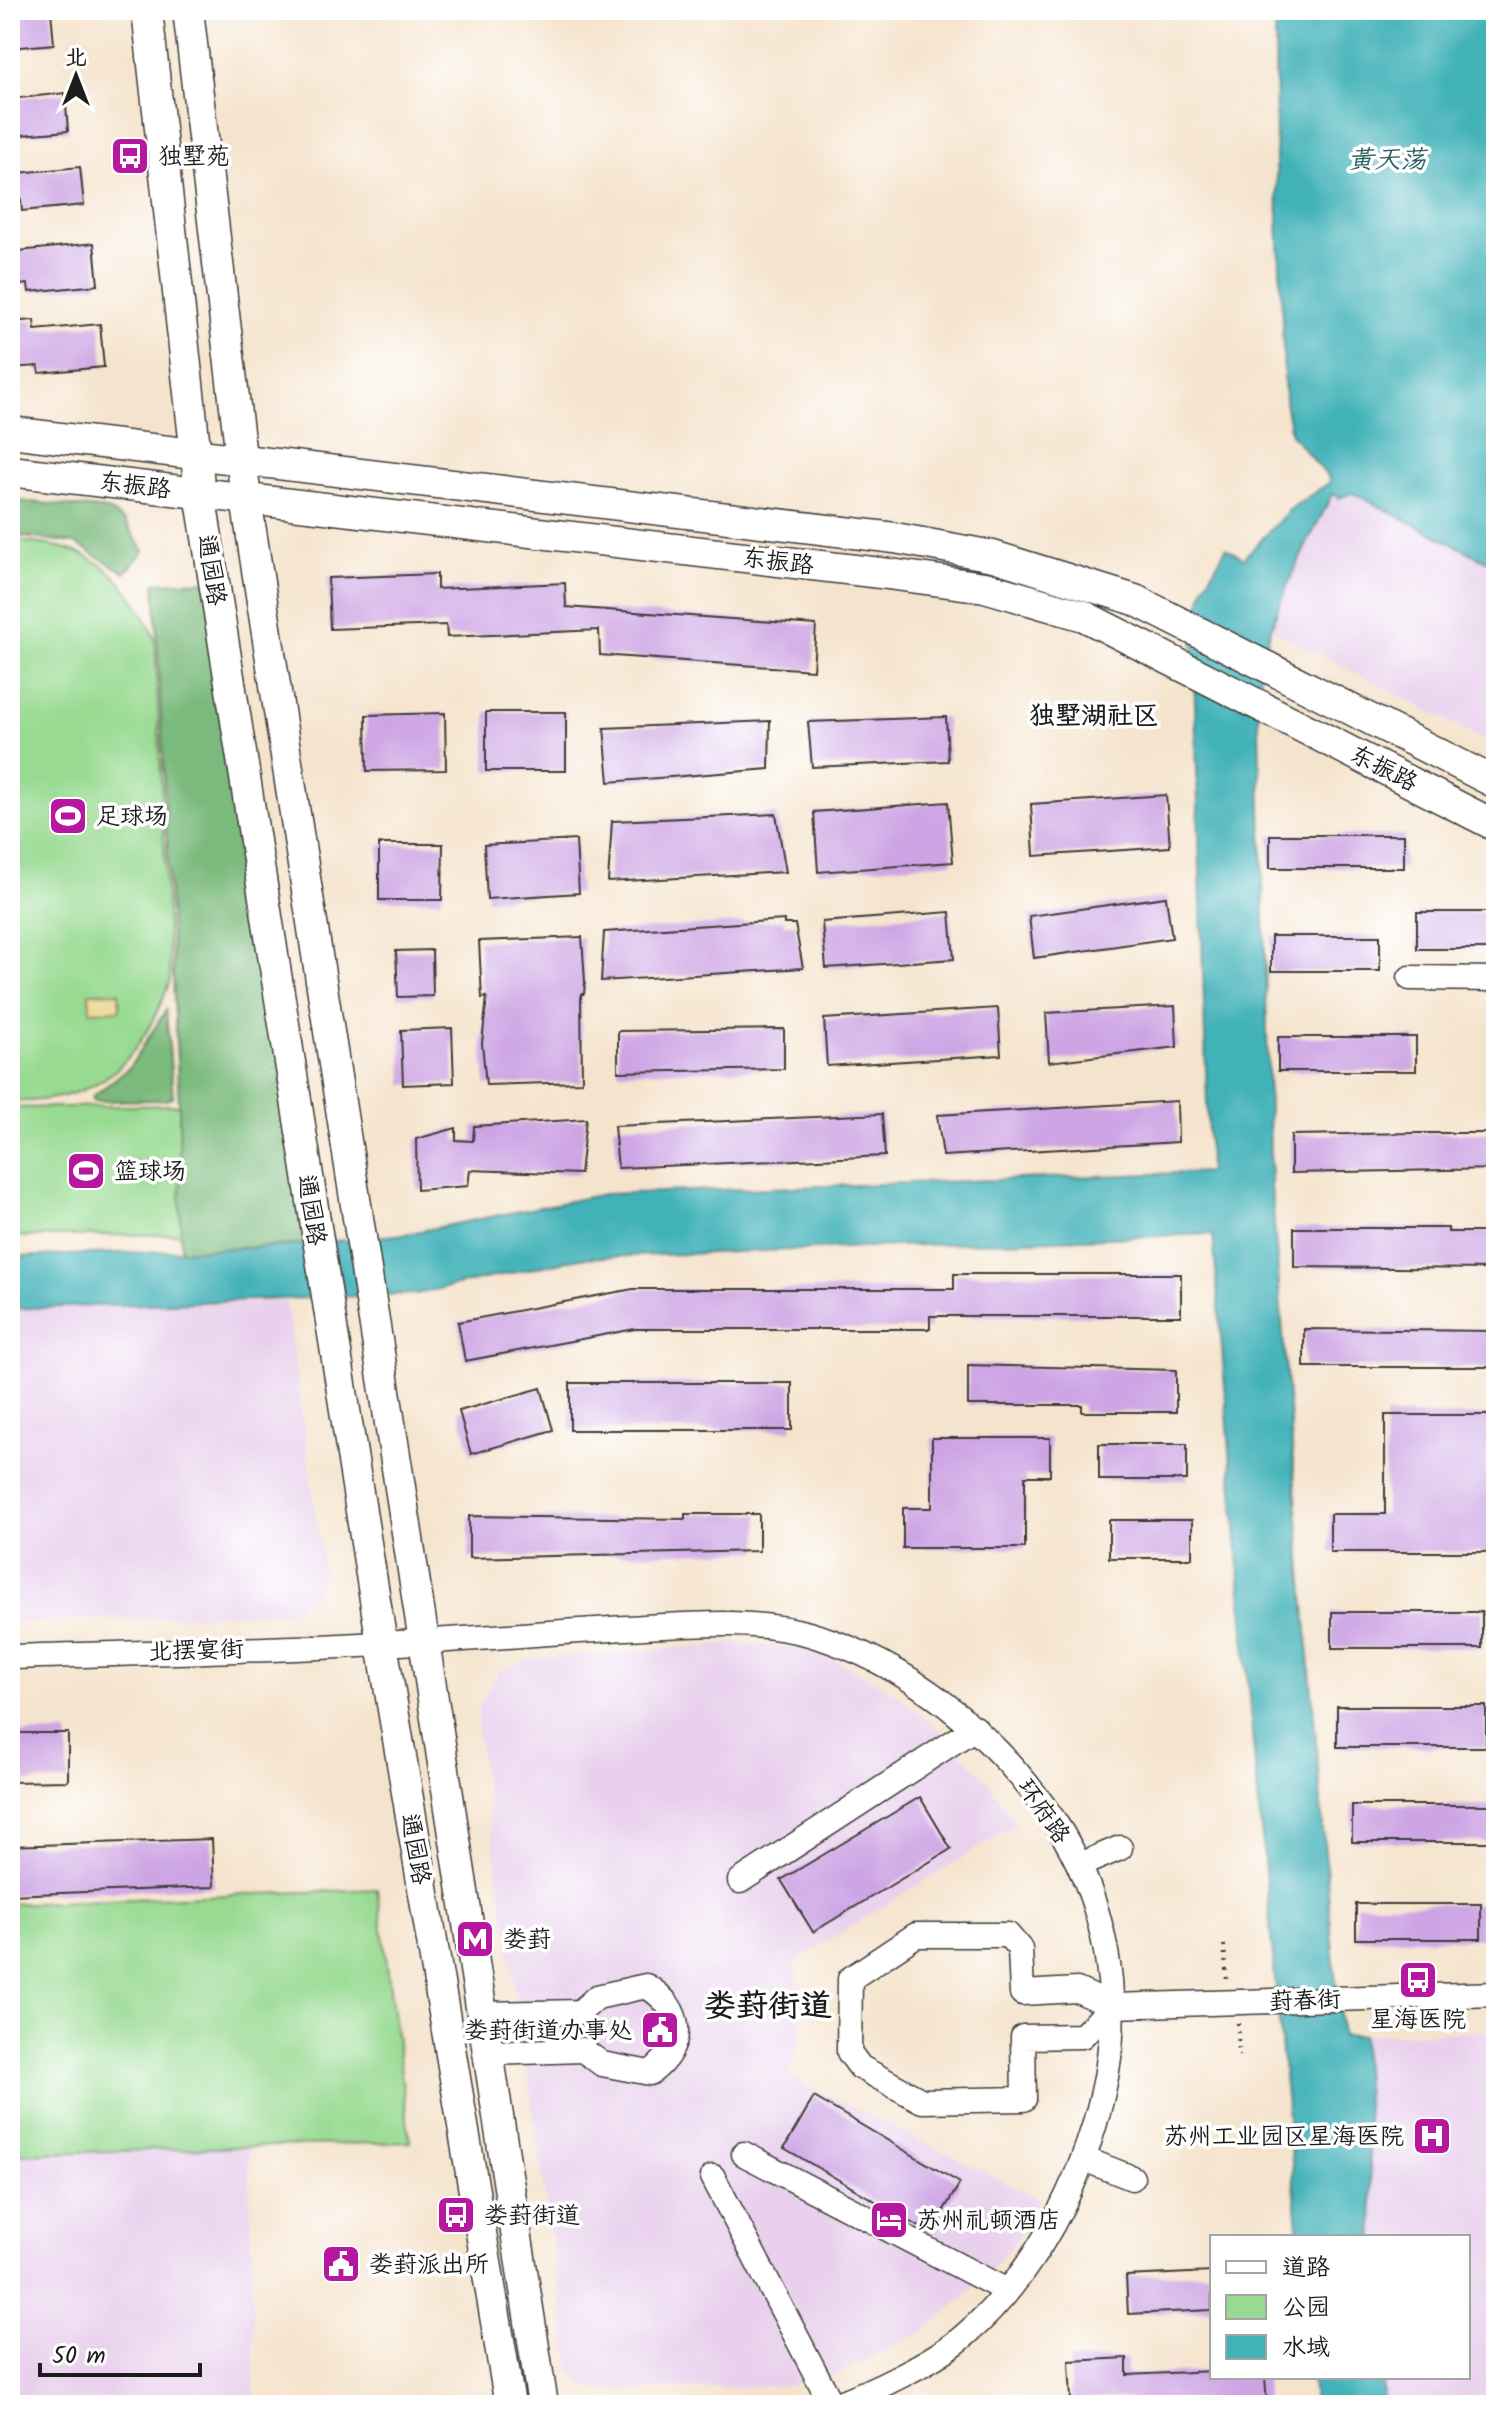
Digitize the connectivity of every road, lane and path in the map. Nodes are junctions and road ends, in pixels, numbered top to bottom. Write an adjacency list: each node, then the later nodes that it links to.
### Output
1 (147, 10): 4 (main road, 通园路)
2 (188, 10): 5 (main road, 通园路)
3 (10, 432): 4 (main road, 东振路)
4 (196, 453): 5 (main road, 东振路); 7 (main road, 通园路)
5 (240, 460): 8 (main road, 通园路); 9 (main road, 东振路)
6 (10, 471): 7 (main road, 东振路)
7 (200, 493): 8 (main road, 东振路); 14 (main road, 通园路)
8 (246, 499): 10 (main road, 东振路); 13 (main road, 通园路)
9 (1496, 783)
10 (1496, 826)
11 (1410, 978): 12 (street)
12 (1496, 979)
13 (425, 1640): 14 (street, 环府路); 16 (street, 环府路); 24 (main road, 通园路)
14 (382, 1644): 15 (street, 北摆宴街); 32 (main road, 通园路)
15 (10, 1657)
16 (975, 1728): 18 (street, 环府路); 19 (street)
17 (1120, 1848): 18 (street)
18 (1080, 1865): 23 (street, 环府路)
19 (740, 1881)
20 (1224, 1945): 22 (path)
21 (1496, 1994): 22 (street, 葑春街)
22 (1233, 2002): 23 (street, 葑春街); 26 (path)
23 (1113, 2006): 23 (street); 28 (street, 环府路)
24 (482, 2014): 25 (main road, 通园路); 25 (street)
25 (488, 2053): 33 (main road, 通园路)
26 (1239, 2056)
27 (744, 2154): 31 (street)
28 (1084, 2159): 30 (street); 31 (street, 环府路)
29 (713, 2177): 34 (street)
30 (1132, 2178)
31 (1007, 2291): 34 (street, 环府路)
32 (510, 2405)
33 (543, 2405)
34 (833, 2405)

